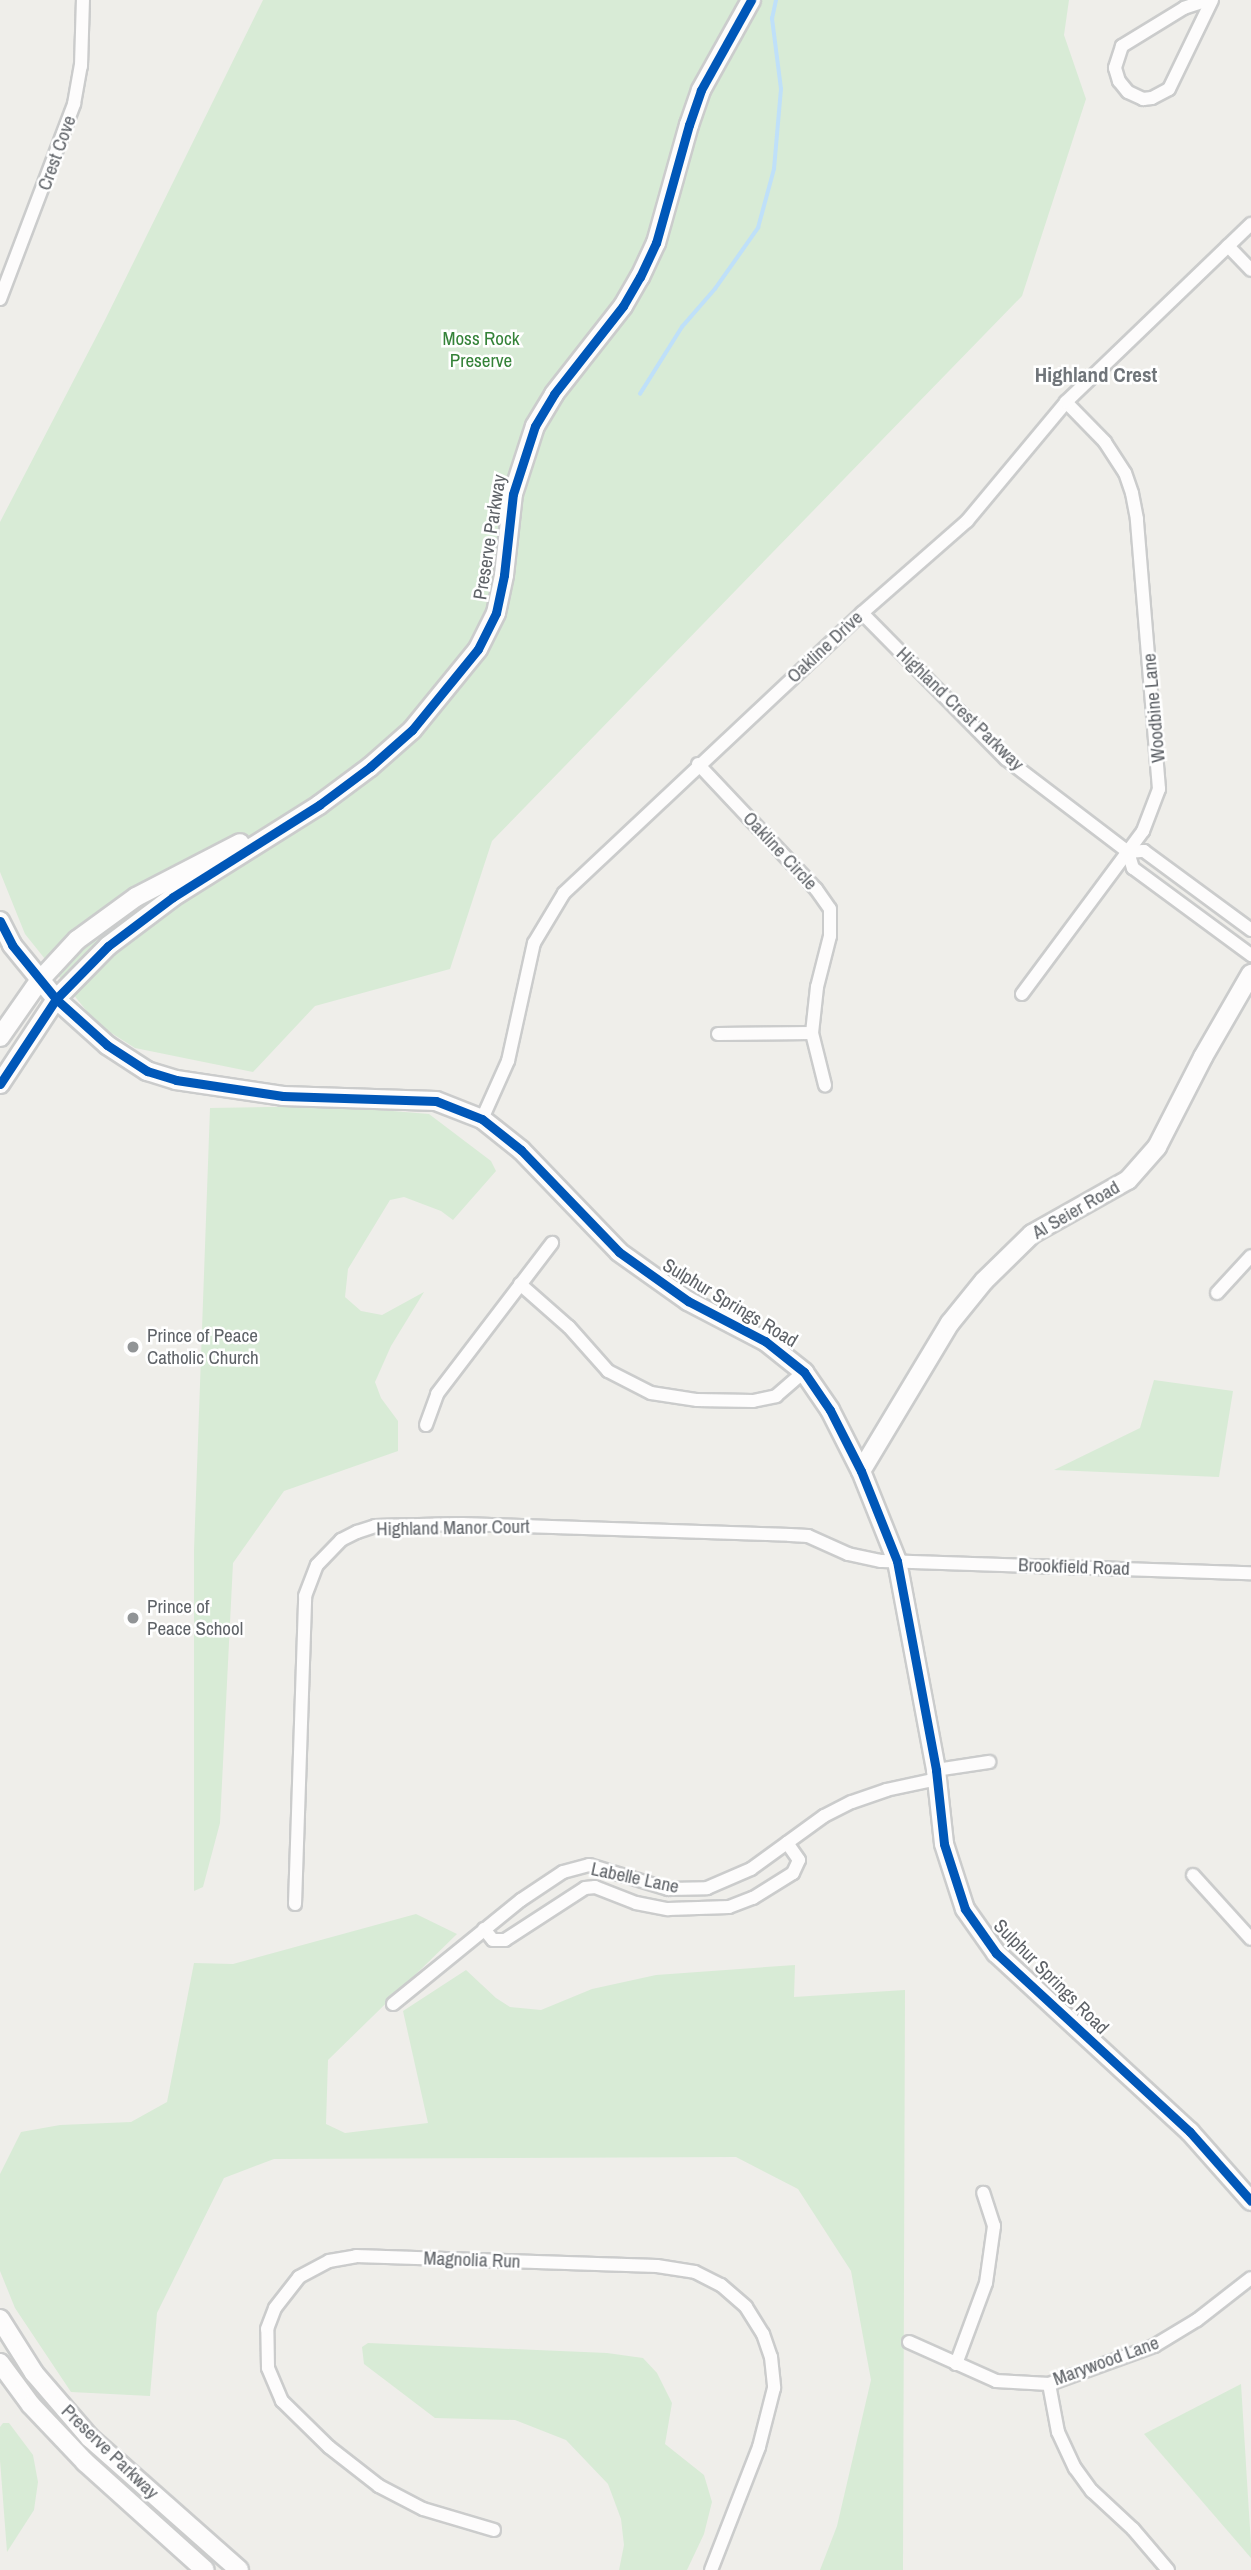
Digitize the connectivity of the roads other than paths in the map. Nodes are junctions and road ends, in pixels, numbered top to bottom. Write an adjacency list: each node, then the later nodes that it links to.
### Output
1 (83, 0): 7 (street, Crest Cove)
2 (751, 0): 11 (street, Preserve Parkway)
3 (1210, 0): 3 (street)
4 (1251, 224): 5 (street, Oakline Drive)
5 (1228, 246): 6 (street); 8 (street, Oakline Drive)
6 (1251, 270)
7 (0, 299)
8 (1066, 402): 9 (street, Oakline Drive); 12 (street, Woodbine Lane)
9 (862, 613): 10 (street, Oakline Drive); 12 (street, Highland Crest Parkway)
10 (698, 764): 22 (street, Oakline Circle); 27 (street, Oakline Drive)
11 (319, 805): 19 (street, Preserve Parkway); 21 (street, Preserve Parkway)
12 (1128, 852): 13 (street, Highland Crest Parkway); 14 (street, Highland Crest Parkway); 20 (street, Woodbine Lane)
13 (1202, 894): 14 (street); 16 (street, Highland Crest Parkway)
14 (1190, 910): 17 (street, Highland Crest Parkway)
15 (0, 921): 19 (street, Sulphur Springs Road)
16 (1251, 930)
17 (1251, 955)
18 (1251, 974): 34 (street, Al Seier Road)
19 (40, 981): 21 (street, Sulphur Springs Road); 24 (street, Preserve Parkway)
20 (1022, 994)
21 (56, 999): 25 (street, Preserve Parkway); 27 (street, Sulphur Springs Road)
22 (812, 1033): 23 (street); 26 (street, Oakline Circle)
23 (718, 1034)
24 (0, 1037)
25 (0, 1084)
26 (825, 1085)
27 (482, 1119): 32 (street, Sulphur Springs Road)
28 (552, 1243): 30 (street)
29 (1251, 1256): 31 (street)
30 (520, 1284): 32 (street); 33 (street)
31 (1217, 1293)
32 (804, 1372): 34 (street, Sulphur Springs Road)
33 (426, 1425)
34 (861, 1471): 35 (street, Sulphur Springs Road)
35 (897, 1561): 36 (street, Brookfield Road); 38 (street, Sulphur Springs Road); 41 (street, Highland Manor Court)
36 (1251, 1573)
37 (989, 1762): 38 (street, Labelle Lane)
38 (937, 1774): 39 (street, Labelle Lane); 46 (street, Sulphur Springs Road)
39 (787, 1843): 42 (street, Labelle Lane); 42 (street)
40 (1193, 1875): 43 (street)
41 (295, 1903)
42 (484, 1929): 44 (street, Labelle Lane)
43 (1251, 1939)
44 (393, 2004)
45 (984, 2193): 50 (street)
46 (1251, 2201)
47 (1251, 2278): 52 (street, Marywood Lane)
48 (0, 2319): 56 (street, Preserve Parkway)
49 (909, 2342): 50 (street, Marywood Lane)
50 (956, 2364): 52 (street, Marywood Lane)
51 (0, 2365): 53 (street, Preserve Parkway)
52 (1049, 2384): 58 (street)
53 (8, 2386): 55 (street, Preserve Parkway)
54 (494, 2530): 57 (street, Magnolia Run)
55 (205, 2570)
56 (239, 2570)
57 (711, 2570)
58 (1168, 2570)

